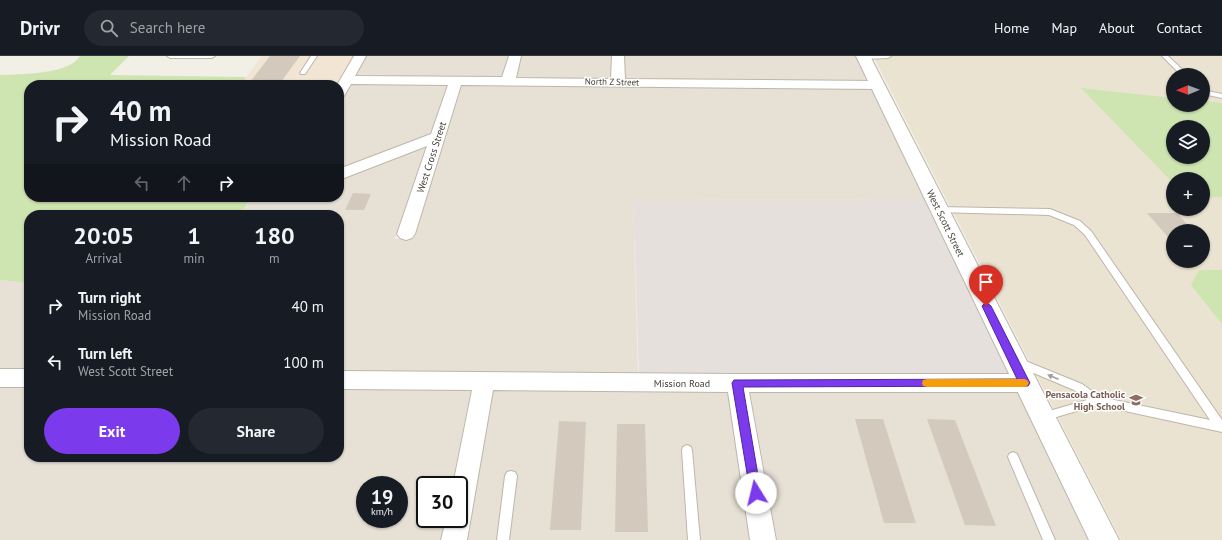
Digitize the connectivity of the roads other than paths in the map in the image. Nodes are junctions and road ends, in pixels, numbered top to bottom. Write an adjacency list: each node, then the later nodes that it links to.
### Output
1 (170, 56): 2 (lane)
2 (212, 56)
3 (314, 56): 11 (lane)
4 (360, 56): 12 (street)
5 (515, 56): 14 (street)
6 (618, 56): 15 (street)
7 (863, 56): 8 (lane); 17 (street, West Scott Street)
8 (888, 56)
9 (1165, 56): 10 (lane)
10 (1178, 68)
11 (303, 73)
12 (346, 80): 13 (street, North Z Street); 16 (street)
13 (456, 80): 14 (street, North Z Street); 20 (street, West Cross Street)
14 (508, 81): 15 (street, North Z Street)
15 (618, 82): 17 (street, North Z Street)
16 (344, 84)
17 (877, 84): 22 (street, West Scott Street)
18 (1210, 93): 19 (lane)
19 (1222, 96)
20 (438, 137): 21 (street); 23 (street, West Cross Street)
21 (344, 173)
22 (939, 210): 24 (street, West Scott Street); 33 (lane)
23 (406, 234)
24 (1014, 361): 30 (street, West Scott Street); 31 (lane, one-way to 24)
25 (0, 378): 26 (street)
26 (24, 378)
27 (344, 380): 28 (street, Mission Road)
28 (484, 382): 29 (street, Mission Road); 36 (street)
29 (737, 383): 30 (street, Mission Road); 42 (street)
30 (1024, 383): 32 (street, West Scott Street)
31 (1097, 401): 32 (lane); 33 (lane)
32 (1042, 417): 44 (street, West Scott Street)
33 (1222, 427)
34 (687, 450): 41 (lane)
35 (1013, 457): 43 (lane)
36 (466, 476)
37 (511, 476): 40 (lane)
38 (456, 528): 39 (street)
39 (454, 540)
40 (503, 540)
41 (694, 540)
42 (763, 540)
43 (1049, 540)
44 (1104, 540)

